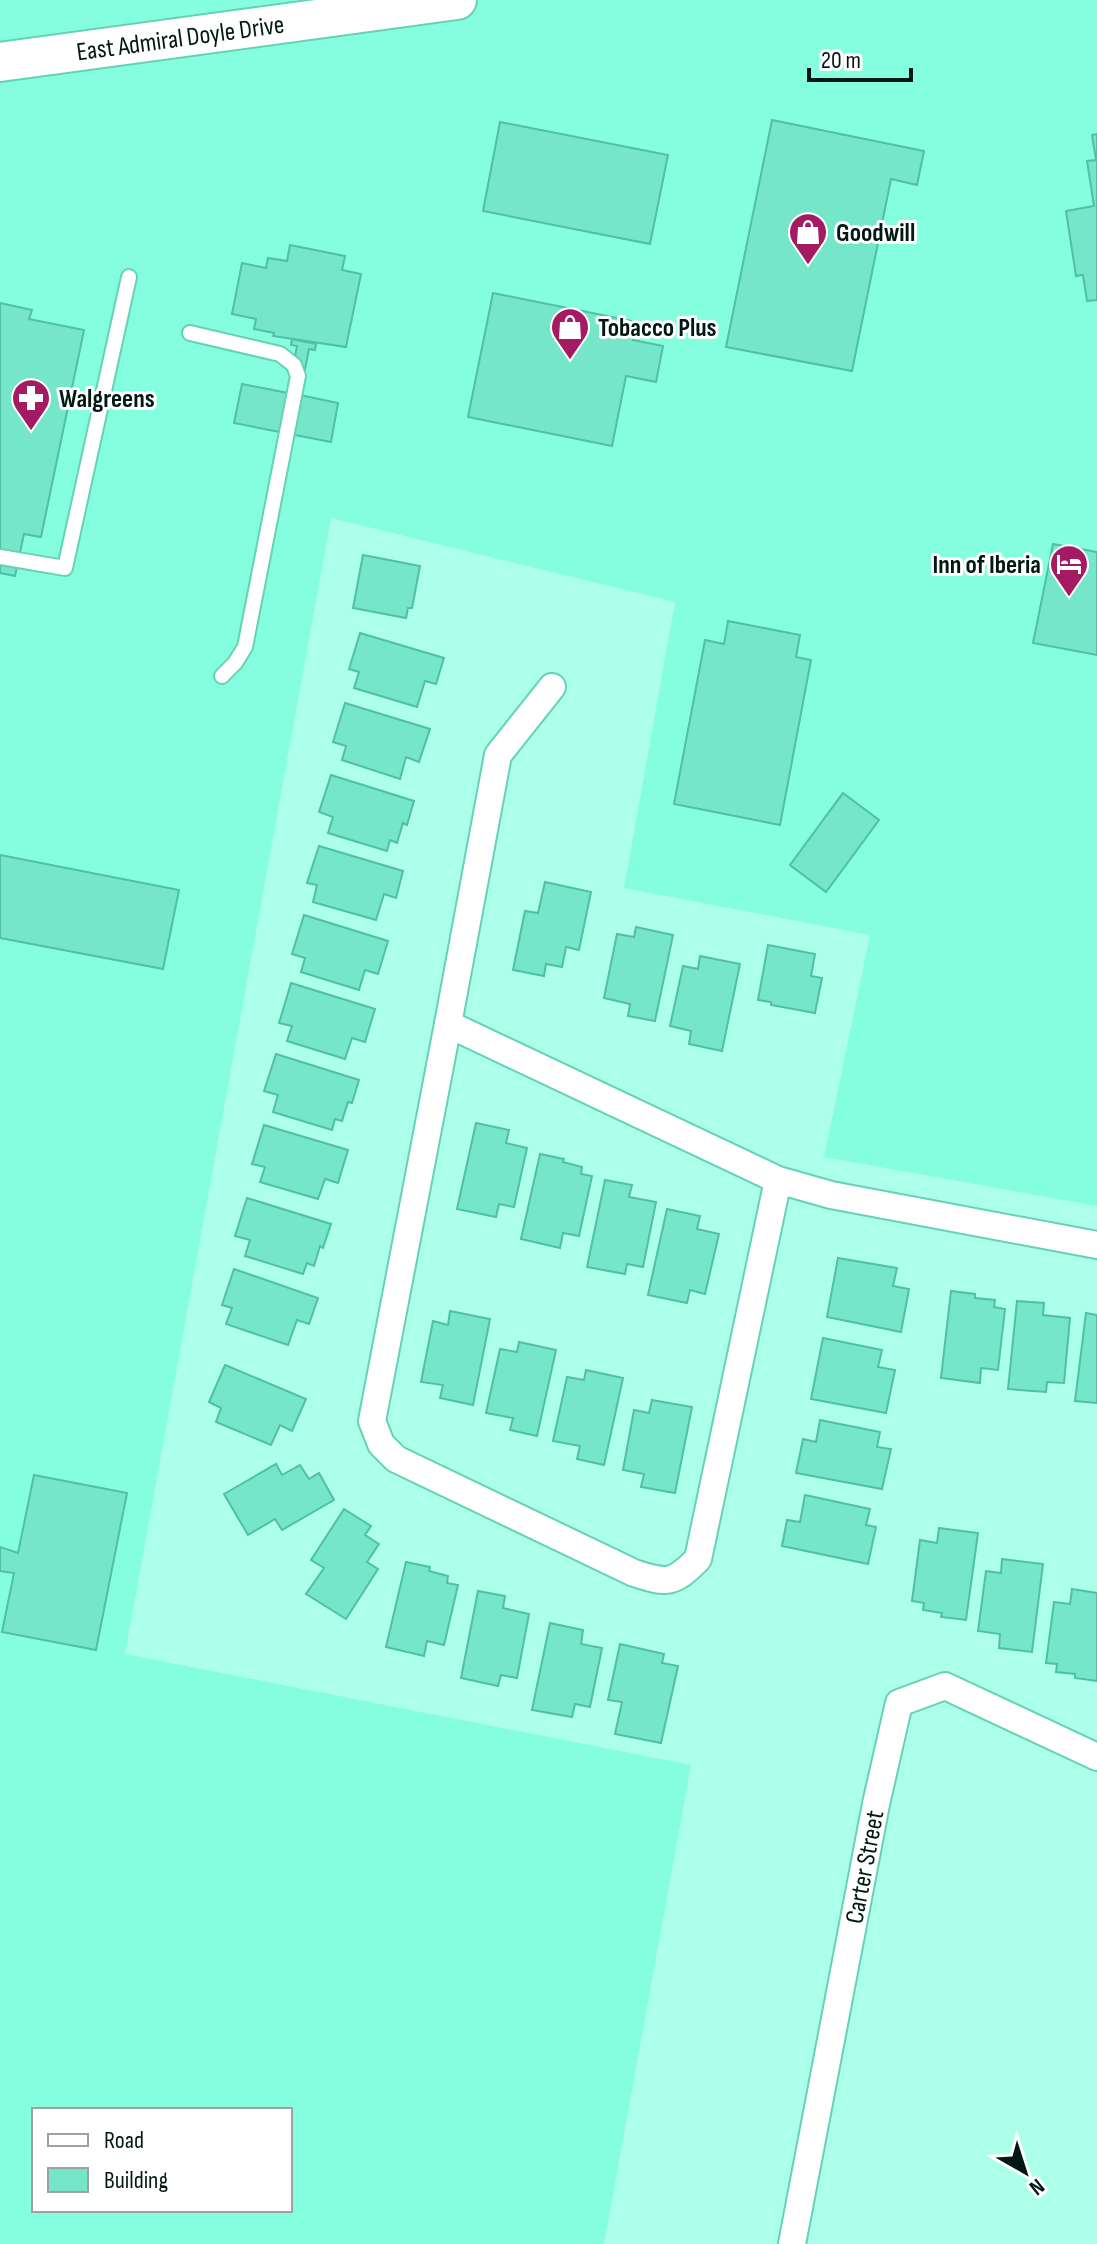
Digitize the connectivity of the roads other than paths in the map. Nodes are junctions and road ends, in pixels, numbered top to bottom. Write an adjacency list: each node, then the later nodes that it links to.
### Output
1 (457, 0): 2 (main road, East Admiral Doyle Drive)
2 (0, 62)
3 (129, 277): 5 (lane)
4 (190, 333): 6 (lane)
5 (0, 557)
6 (222, 676)
7 (552, 687): 8 (street)
8 (448, 1024): 9 (street); 9 (street)
9 (778, 1180): 10 (street)
10 (1097, 1245)
11 (1097, 1757): 12 (street, Carter Street)
12 (792, 2244)

